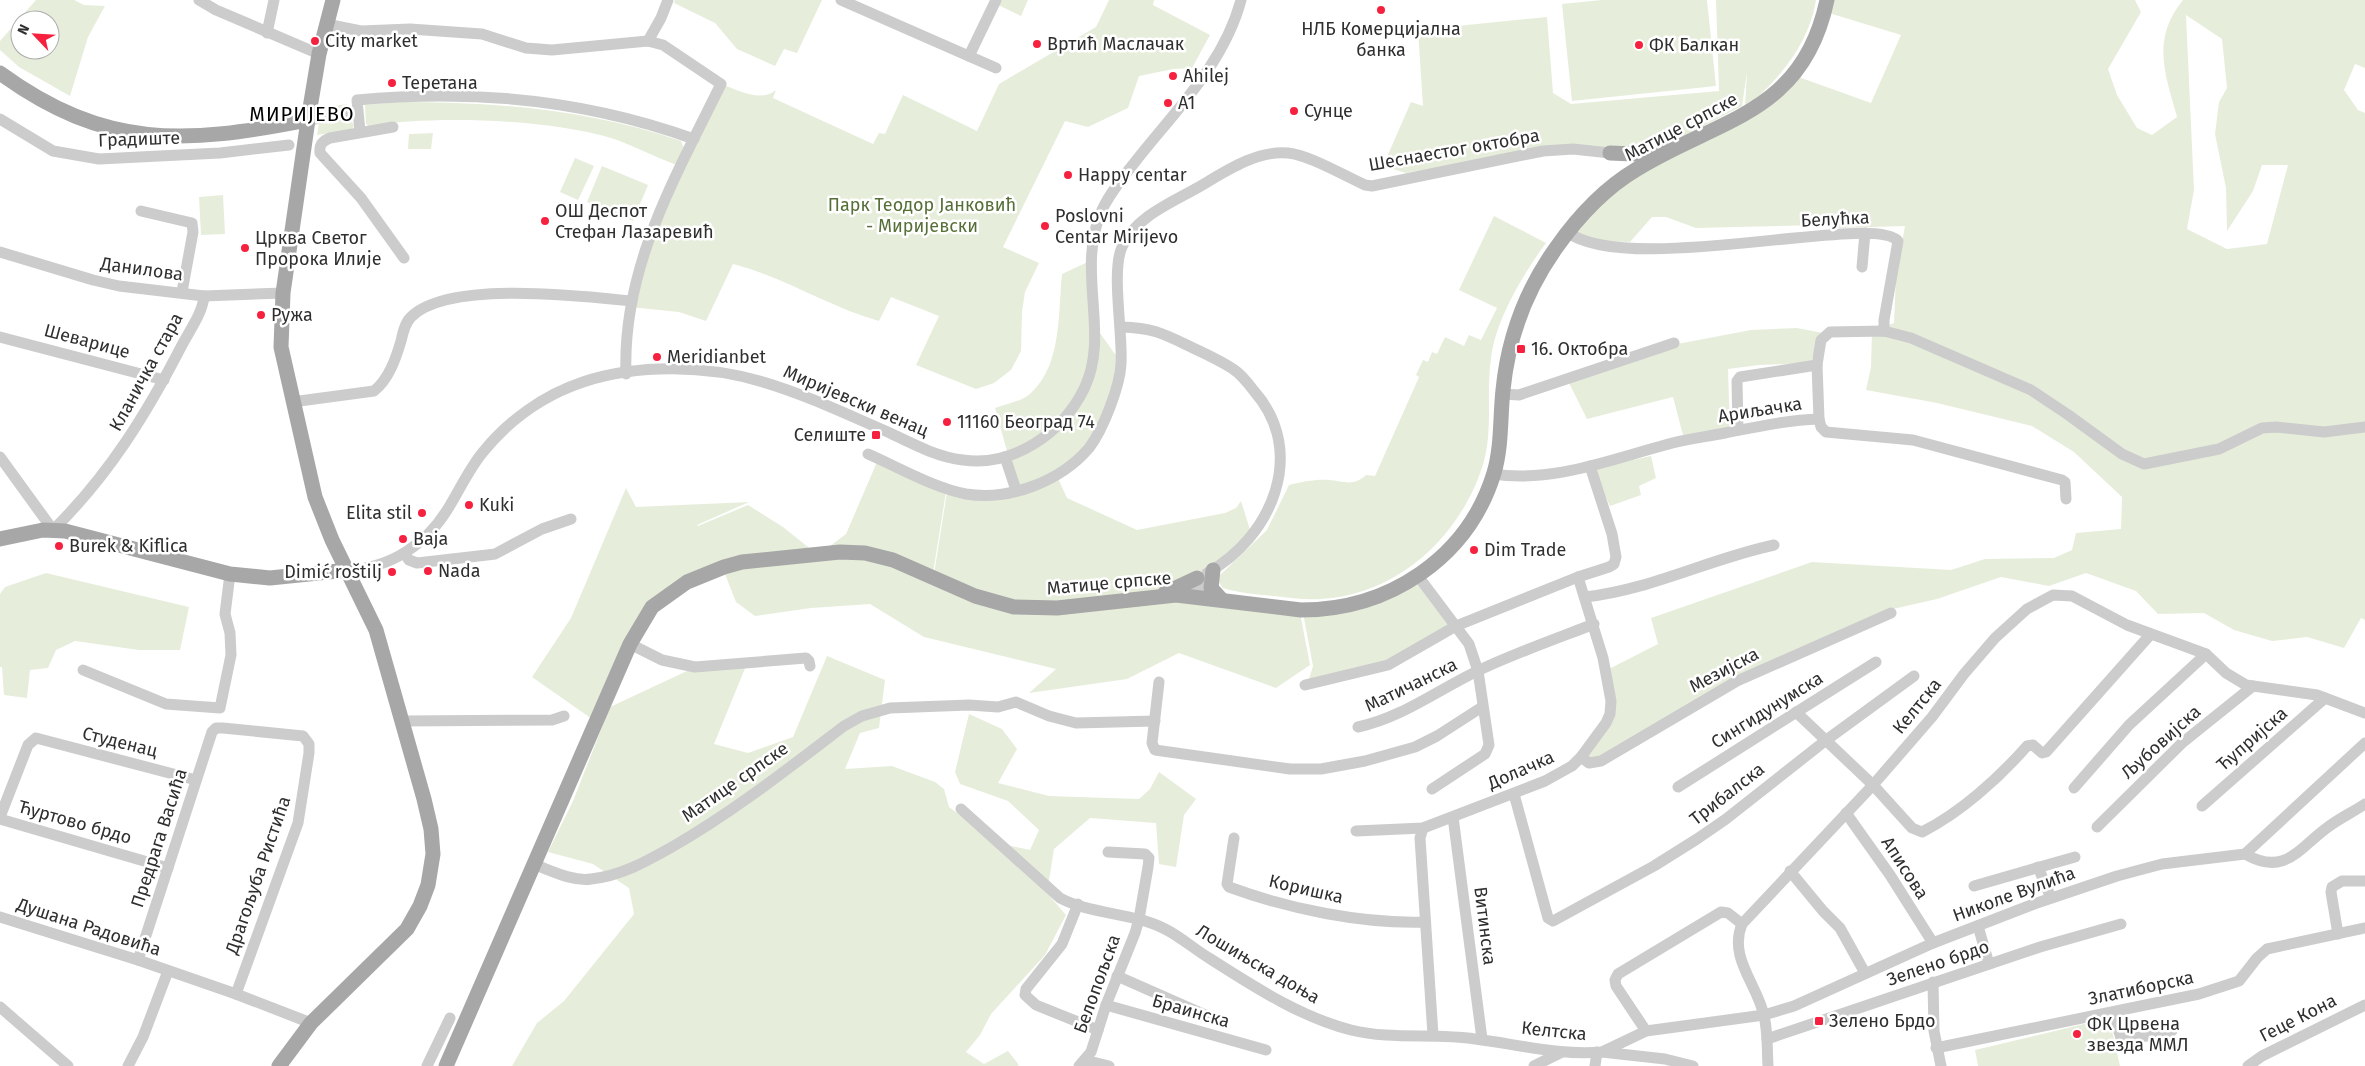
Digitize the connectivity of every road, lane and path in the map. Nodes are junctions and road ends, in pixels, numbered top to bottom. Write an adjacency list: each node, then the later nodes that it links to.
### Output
1 (199, 0): 10 (street)
2 (274, 0): 10 (street)
3 (333, 0): 9 (main road)
4 (668, 0): 11 (street)
5 (841, 0): 13 (street)
6 (996, 0): 13 (street)
7 (1241, 0): 51 (street, Миријевски венац)
8 (1827, 0): 23 (main road, Матице српске)
9 (326, 24): 11 (street); 12 (main road)
10 (267, 33): 12 (street)
11 (648, 41): 21 (street)
12 (319, 54): 18 (main road)
13 (969, 56): 14 (street)
14 (996, 68)
15 (0, 73): 18 (main road)
16 (356, 113): 18 (street); 20 (street); 21 (street)
17 (0, 119): 22 (street, Градиште)
18 (308, 120): 34 (main road)
19 (393, 127): 20 (street)
20 (360, 132): 31 (street)
21 (694, 138): 36 (street)
22 (289, 145)
23 (1671, 149): 24 (main road); 25 (main road, Матице српске)
24 (1616, 154): 25 (main road); 26 (main road); 37 (street, Шеснаестог октобра)
25 (1636, 170): 26 (main road, Матице српске)
26 (1617, 184): 28 (main road, Матице српске)
27 (141, 211): 33 (street)
28 (1567, 232): 29 (street, Белућка); 44 (main road, Матице српске)
29 (1865, 233): 32 (street); 38 (street, Белућка)
30 (0, 252): 33 (street, Данилова)
31 (404, 258)
32 (1862, 267)
33 (182, 292): 35 (street, Данилова)
34 (283, 293): 35 (street, Данилова); 45 (main road)
35 (204, 296): 43 (street, Кланичка стара)
36 (631, 301): 42 (street); 45 (street)
37 (1121, 327): 54 (street, Шеснаестог октобра); 62 (street)
38 (1884, 331): 41 (street); 47 (street)
39 (0, 337): 43 (street, Шеварице)
40 (1674, 343): 44 (street)
41 (1817, 365): 46 (street); 48 (street)
42 (626, 374): 51 (street, Миријевски венац); 60 (street, Миријевски венац)
43 (164, 380): 57 (street, Кланичка стара)
44 (1502, 394): 53 (main road, Матице српске)
45 (292, 402): 61 (main road)
46 (1819, 419): 48 (street, Ариљачка); 55 (street, Ариљачка)
47 (2365, 427)
48 (1738, 430): 52 (street, Ариљачка)
49 (868, 454): 54 (street)
50 (0, 457): 57 (street)
51 (1006, 457): 54 (street)
52 (1590, 466): 53 (street, Ариљачка); 65 (street)
53 (1493, 474): 64 (main road, Матице српске)
54 (1016, 490)
55 (2066, 499)
56 (571, 519): 60 (street)
57 (53, 530): 58 (main road); 63 (main road)
58 (0, 539)
59 (1774, 545): 69 (street)
60 (404, 554): 61 (street, Миријевски венац)
61 (348, 570): 63 (main road); 90 (main road)
62 (1213, 570): 66 (street); 68 (street); 70 (main road)
63 (230, 574): 79 (street)
64 (1418, 576): 70 (main road, Матице српске); 73 (street, Матичанска)
65 (1578, 577): 69 (street, Долачка); 73 (street)
66 (1197, 578): 67 (main road); 68 (street)
67 (1158, 596): 68 (main road, Матице српске); 75 (main road, Матице српске)
68 (1196, 596): 70 (main road, Матице српске)
69 (1585, 597): 72 (street, Долачка)
70 (1221, 599)
71 (1891, 613): 96 (street, Мезијска)
72 (1594, 624): 80 (street, Матичанска); 96 (street, Долачка)
73 (1456, 626): 80 (street, Матичанска); 83 (street)
74 (2150, 634): 76 (street, Келтска); 98 (street, Келтска); 98 (street)
75 (630, 644): 78 (street); 116 (main road, Матице српске)
76 (2206, 654): 84 (street); 100 (street)
77 (1876, 662): 87 (street, Сингидунумска)
78 (810, 666)
79 (83, 670)
80 (1478, 671): 86 (street, Матичанска); 93 (street, Матичанска)
81 (1914, 676): 94 (street, Трибалска)
82 (1159, 682): 91 (street)
83 (1305, 685)
84 (2252, 686): 85 (street); 109 (street, Љубовијска)
85 (2325, 698): 88 (street); 104 (street, Ћупријска)
86 (1482, 707): 91 (street); 101 (street, Матичанска)
87 (1796, 712): 94 (street); 99 (street, Сингидунумска)
88 (2365, 713)
89 (564, 716): 90 (street)
90 (402, 721): 147 (main road)
91 (1155, 721): 116 (street, Матице српске)
92 (216, 728): 97 (street, Предрага Васића); 139 (street, Драгољуба Ристића)
93 (1358, 728)
94 (1825, 741): 98 (street); 102 (street, Трибалска)
95 (2365, 743): 114 (street)
96 (1581, 757): 102 (street, Долачка)
97 (196, 780): 108 (street, Студенац); 118 (street, Предрага Васића)
98 (1873, 785): 106 (street, Келтска)
99 (1678, 787)
100 (2074, 788)
101 (1432, 789)
102 (1514, 794): 107 (street, Долачка)
103 (2365, 804): 114 (street)
104 (2202, 806)
105 (961, 809): 123 (street, Лошињска доња)
106 (1846, 813): 119 (street, Келтска); 132 (street, Аписова)
107 (1453, 817): 110 (street, Долачка); 152 (street, Витинска)
108 (0, 818): 118 (street, Ћуртово брдо)
109 (2097, 827)
110 (1422, 828): 111 (street, Долачка); 126 (street)
111 (1356, 831)
112 (1234, 838): 126 (street, Коришка)
113 (1108, 852): 125 (street)
114 (2245, 854): 122 (street, Николе Вулића)
115 (2075, 857): 117 (street)
116 (533, 864): 163 (main road, Матице српске)
117 (2038, 867): 121 (street); 122 (street)
118 (168, 868): 133 (street, Предрага Васића)
119 (1790, 871): 127 (street, Келтска); 136 (street)
120 (2365, 881): 131 (street)
121 (1974, 886)
122 (2051, 898): 129 (street, Николе Вулића)
123 (1078, 904): 125 (street, Лошињска доња); 148 (street)
124 (0, 917): 133 (street, Душана Радовића)
125 (1139, 919): 137 (street, Белопољска); 151 (street, Лошињска доња)
126 (1425, 922): 151 (street)
127 (1742, 924): 144 (street); 150 (street)
128 (2122, 924): 134 (street, Зелено брдо)
129 (1978, 926): 132 (street, Николе Вулића); 134 (street)
130 (2365, 928): 131 (street, Златиборска)
131 (2338, 934): 143 (street, Златиборска)
132 (1933, 943): 136 (street, Николе Вулића)
133 (138, 960): 135 (street, Душана Радовића)
134 (1989, 964): 138 (street, Зелено брдо)
135 (168, 971): 139 (street, Душана Радовића); 160 (street, Душана Радовића)
136 (1865, 973): 144 (street, Николе Вулића)
137 (1117, 976): 141 (street, Белопољска); 145 (street)
138 (1933, 982): 153 (street, Зелено брдо); 154 (street)
139 (236, 994): 147 (street, Душана Радовића)
140 (2365, 1004): 170 (street, Геце Кона)
141 (1106, 1005): 148 (street, Белопољска); 155 (street, Браинска)
142 (0, 1007): 159 (street)
143 (2113, 1013): 149 (street); 154 (street, Златиборска)
144 (1764, 1015): 150 (street, Николе Вулића); 153 (street)
145 (1210, 1017)
146 (450, 1018): 162 (street)
147 (312, 1024): 161 (main road)
148 (1098, 1030): 158 (street, Белопољска)
149 (2172, 1031)
150 (1646, 1032): 157 (street, Келтска)
151 (1433, 1035): 152 (street, Лошињска доња)
152 (1482, 1039): 156 (street, Келтска)
153 (1767, 1039): 168 (street)
154 (1936, 1048): 169 (street)
155 (1266, 1050)
156 (1562, 1052): 157 (street, Келтска); 165 (street)
157 (1599, 1052): 166 (street); 167 (street)
158 (1082, 1063): 164 (street)
159 (68, 1066)
160 (128, 1066)
161 (279, 1066)
162 (427, 1066)
163 (446, 1066)
164 (1109, 1066)
165 (1534, 1066)
166 (1595, 1066)
167 (1693, 1066)
168 (1768, 1066)
169 (1941, 1066)
170 (2248, 1066)

